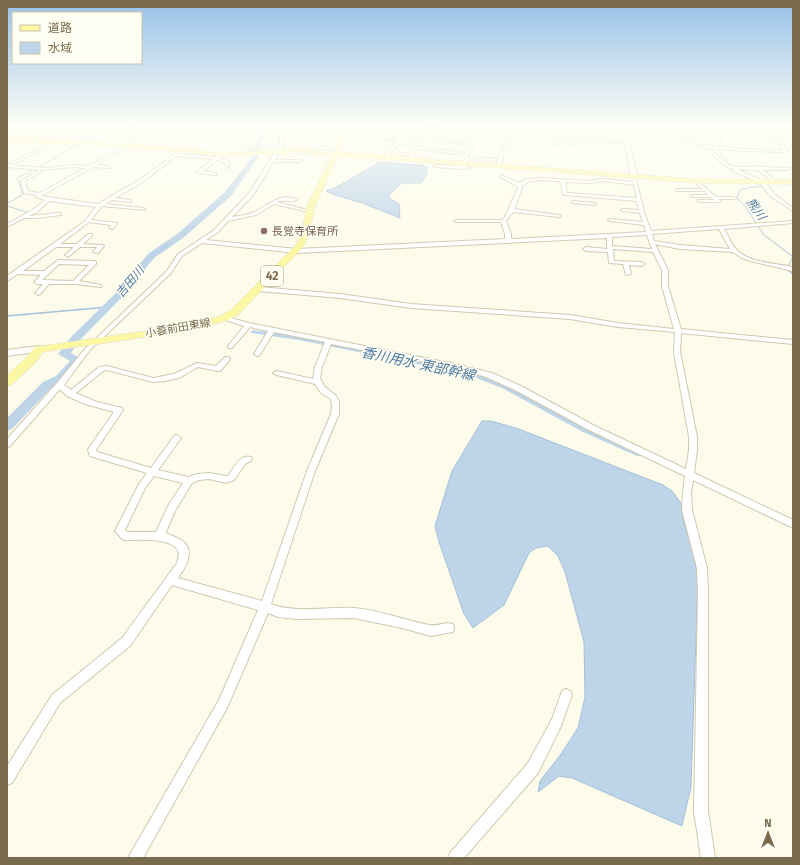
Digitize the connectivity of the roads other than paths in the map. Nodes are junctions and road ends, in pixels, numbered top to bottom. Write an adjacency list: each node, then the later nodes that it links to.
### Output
1 (25, 167): 2 (street)
2 (60, 167)
3 (88, 167): 29 (street)
4 (159, 167): 33 (street)
5 (205, 167): 16 (street)
6 (268, 167): 55 (street)
7 (330, 167): 49 (main road, 小蓑前田東線 / 42)
8 (512, 167): 21 (main road)
9 (633, 167): 21 (street)
10 (731, 167): 24 (street)
11 (758, 167): 13 (street)
12 (761, 167): 14 (street)
13 (763, 171): 14 (street); 19 (street)
14 (791, 171)
15 (49, 172): 22 (street)
16 (215, 174)
17 (501, 176): 26 (street)
18 (37, 179): 22 (street)
19 (775, 179): 24 (main road); 25 (main road)
20 (562, 180): 21 (street); 26 (street); 30 (street)
21 (635, 180): 23 (main road); 36 (street)
22 (26, 181): 29 (street)
23 (696, 181): 24 (main road); 28 (street)
24 (758, 182): 48 (street)
25 (793, 182)
26 (519, 185): 46 (street)
27 (678, 190): 28 (street)
28 (712, 193): 31 (street); 32 (street); 39 (street)
29 (39, 194): 34 (street)
30 (583, 194): 36 (street); 41 (street)
31 (693, 196)
32 (734, 198)
33 (111, 199): 37 (street); 43 (street)
34 (47, 200): 43 (street); 54 (street)
35 (295, 200): 40 (street)
36 (639, 200): 51 (street)
37 (129, 202)
38 (574, 202): 41 (street)
39 (700, 202)
40 (274, 203): 44 (street); 55 (street)
41 (587, 203): 42 (street)
42 (594, 204)
43 (101, 205): 45 (street); 57 (street)
44 (289, 206): 49 (street); 50 (street)
45 (143, 208)
46 (511, 208): 52 (street); 59 (street)
47 (623, 210): 51 (street)
48 (793, 210)
49 (309, 211): 77 (main road, 小蓑前田東線 / 42)
50 (282, 212)
51 (642, 212): 65 (street)
52 (559, 213)
53 (59, 214): 54 (street)
54 (21, 217): 62 (street)
55 (226, 220): 70 (street)
56 (610, 220): 60 (street)
57 (89, 221): 64 (street); 72 (street)
58 (456, 221): 59 (street)
59 (504, 221): 71 (street)
60 (622, 222): 65 (street); 67 (street)
61 (793, 222): 63 (street)
62 (7, 226)
63 (720, 227): 65 (street); 78 (street)
64 (111, 228)
65 (649, 228): 67 (street); 74 (street)
66 (90, 235): 73 (street)
67 (627, 235): 68 (street)
68 (608, 236): 69 (street); 76 (street)
69 (585, 238): 71 (street); 75 (street)
70 (202, 241): 77 (street); 98 (street)
71 (508, 241): 77 (street)
72 (54, 245): 73 (street); 85 (street)
73 (78, 246): 79 (street); 80 (street)
74 (654, 247): 76 (street); 78 (street); 96 (street)
75 (586, 249): 76 (street); 81 (street)
76 (610, 249): 82 (street)
77 (297, 250): 92 (main road, 小蓑前田東線 / 42)
78 (735, 251): 84 (street)
79 (96, 252)
80 (68, 255)
81 (586, 255)
82 (626, 263): 83 (street); 87 (street)
83 (642, 264)
84 (790, 268)
85 (16, 272): 86 (street); 88 (street)
86 (45, 274): 89 (street); 90 (street)
87 (628, 274)
88 (7, 279)
89 (48, 282): 90 (street); 93 (street)
90 (76, 282): 91 (street)
91 (99, 286)
92 (259, 290): 94 (main road, 小蓑前田東線 / 42); 96 (street)
93 (38, 293)
94 (224, 318): 95 (street); 98 (main road, 小蓑前田東線 / 42)
95 (248, 325): 97 (street); 101 (street)
96 (678, 330): 99 (street); 115 (street)
97 (271, 332): 100 (street); 104 (street)
98 (94, 341): 102 (main road, 小蓑前田東線 / 42); 109 (street)
99 (793, 342)
100 (328, 343): 108 (street); 115 (street)
101 (230, 347)
102 (45, 348): 103 (street); 107 (main road)
103 (7, 353)
104 (257, 354)
105 (227, 359): 110 (street)
106 (277, 373): 108 (street)
107 (8, 380)
108 (317, 382): 120 (street)
109 (60, 385): 110 (street); 112 (street)
110 (70, 394): 114 (street)
111 (177, 438): 114 (street)
112 (7, 444)
113 (248, 460): 116 (street)
114 (152, 472): 116 (street); 118 (street)
115 (689, 475): 117 (street); 126 (street)
116 (189, 481): 118 (street)
117 (793, 524)
118 (162, 536): 119 (street)
119 (170, 580): 120 (street); 123 (street)
120 (265, 607): 121 (street); 124 (street)
121 (449, 628)
122 (566, 695): 125 (street)
123 (7, 778)
124 (135, 858)
125 (455, 858)
126 (708, 858)

